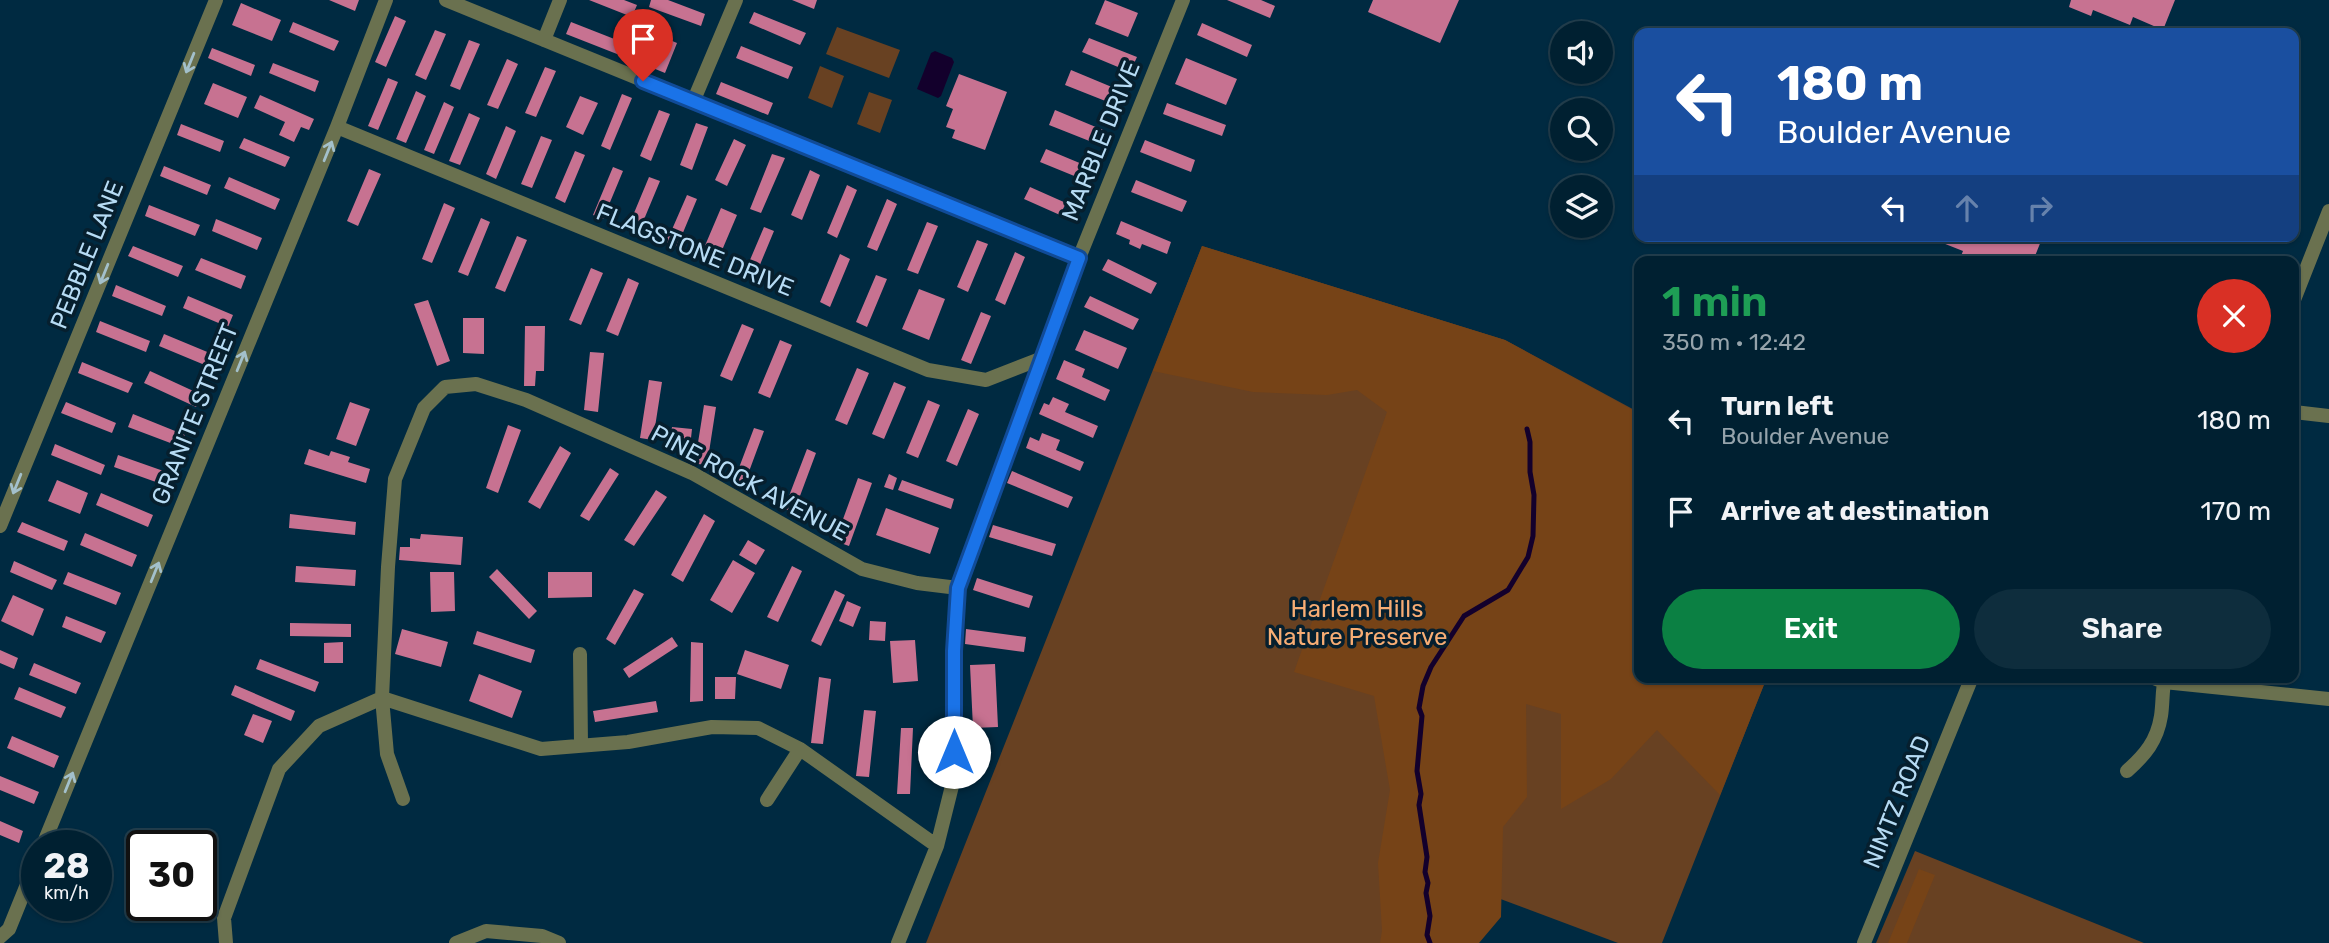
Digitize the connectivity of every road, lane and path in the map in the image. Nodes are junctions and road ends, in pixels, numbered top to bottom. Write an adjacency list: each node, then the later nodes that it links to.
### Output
1 (216, 0): 16 (street, PEBBLE LANE, one-way to 16)
2 (386, 0): 9 (street, GRANITE STREET)
3 (446, 0): 7 (street)
4 (560, 0): 7 (street)
5 (736, 0): 8 (street)
6 (1183, 0): 11 (street, MARBLE DRIVE)
7 (544, 40): 8 (street)
8 (693, 102): 11 (street)
9 (337, 127): 13 (street, FLAGSTONE DRIVE); 29 (street, GRANITE STREET, one-way to 9)
10 (2329, 211): 12 (street)
11 (1079, 258): 13 (street, MARBLE DRIVE)
12 (2299, 287)
13 (1041, 359): 17 (street, MARBLE DRIVE)
14 (2299, 413): 15 (street)
15 (2329, 416)
16 (0, 526)
17 (958, 588): 22 (street, PINE ROCK AVENUE); 30 (street, MARBLE DRIVE)
18 (580, 654): 24 (street)
19 (1970, 683): 37 (street, NIMTZ ROAD)
20 (2160, 683): 26 (street)
21 (2194, 683): 23 (street)
22 (382, 698): 24 (street); 27 (street); 33 (street)
23 (2329, 699)
24 (581, 745): 25 (street)
25 (800, 749): 28 (street); 30 (street)
26 (2127, 771)
27 (403, 799)
28 (767, 800)
29 (49, 830)
30 (937, 846): 36 (street, MARBLE DRIVE)
31 (21, 899): 32 (street)
32 (0, 937)
33 (226, 943)
34 (456, 943): 35 (street)
35 (559, 943)
36 (898, 943)
37 (1864, 943)

